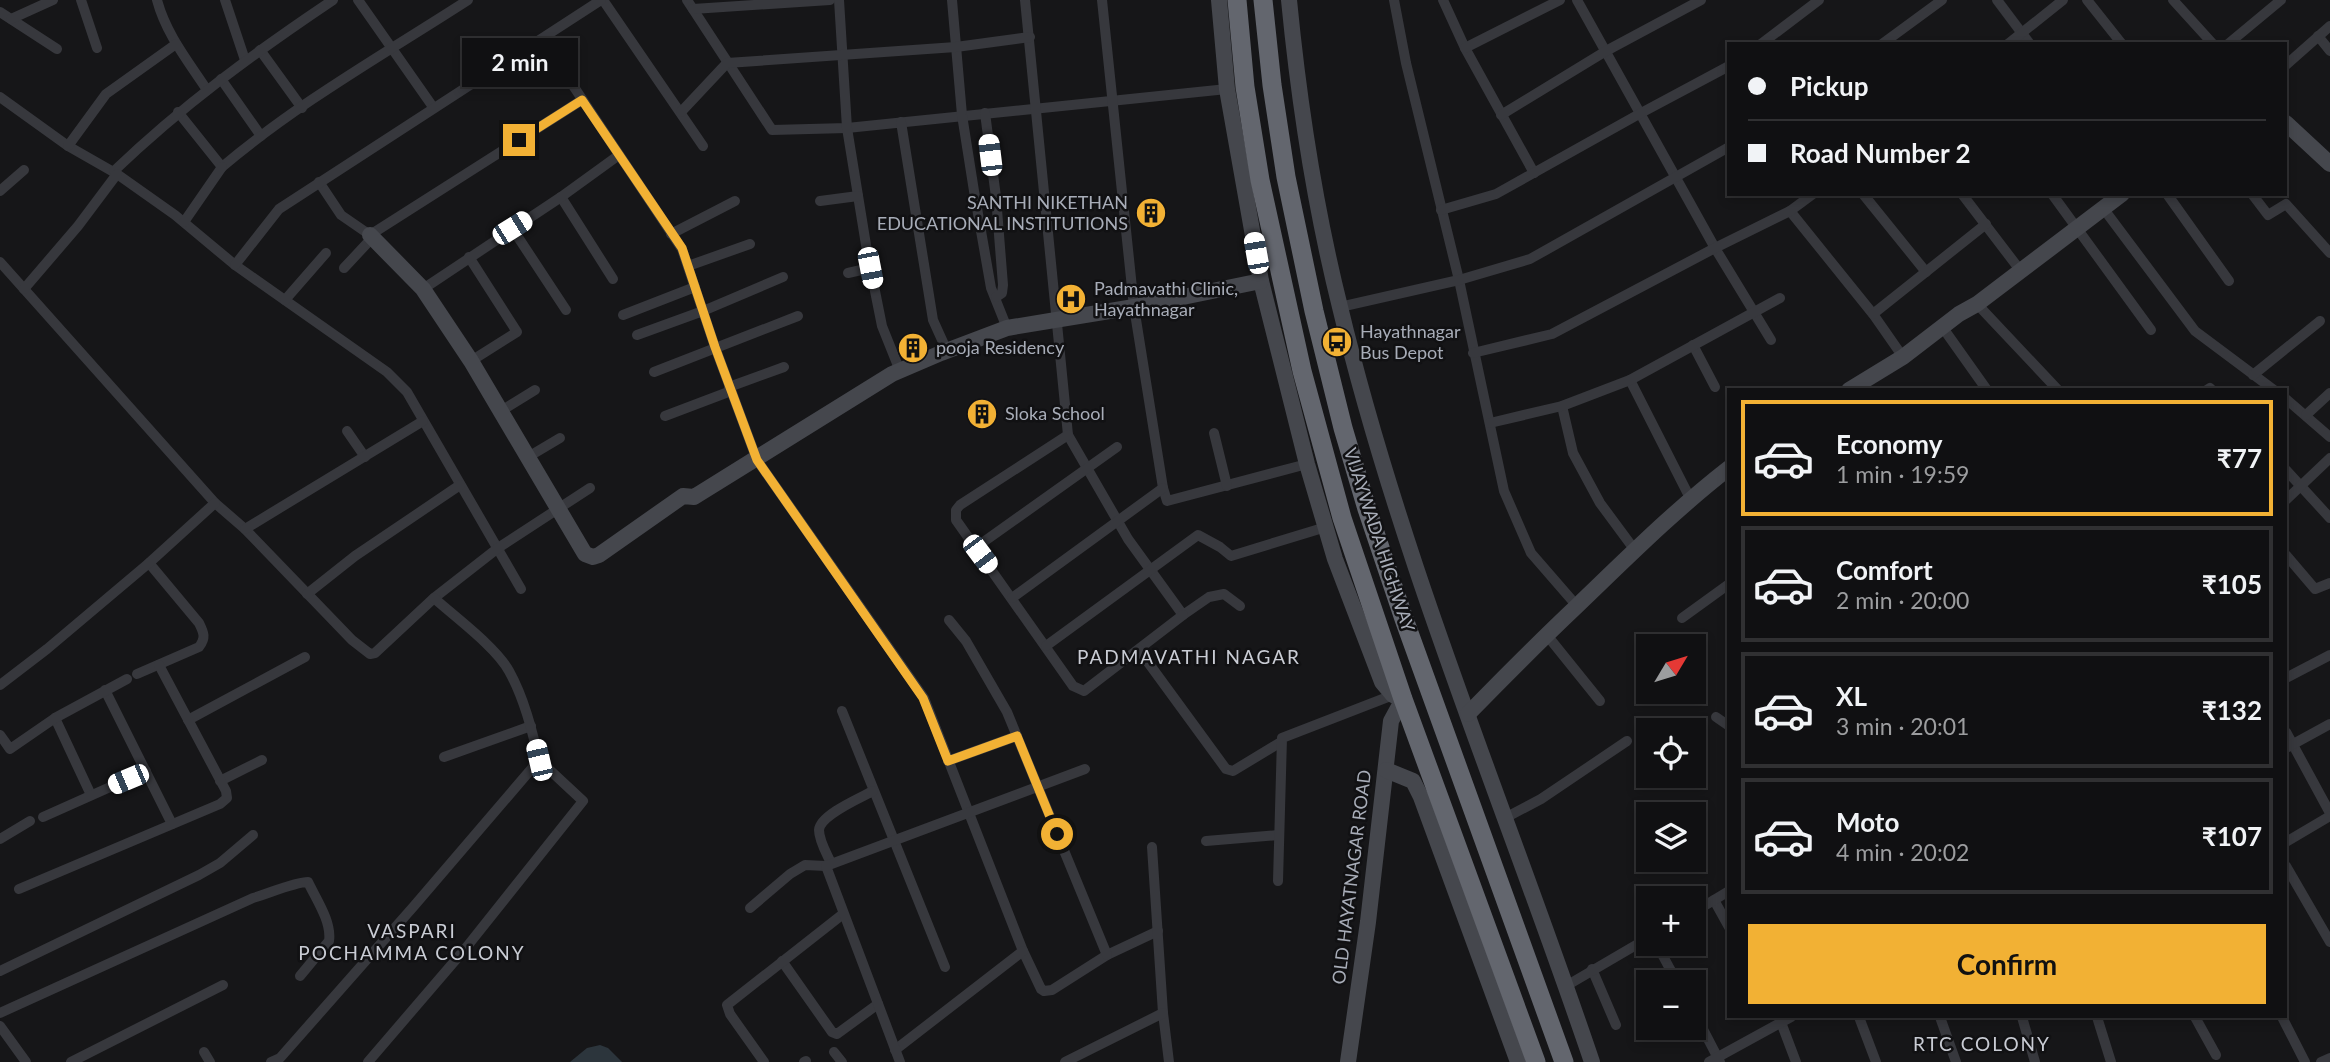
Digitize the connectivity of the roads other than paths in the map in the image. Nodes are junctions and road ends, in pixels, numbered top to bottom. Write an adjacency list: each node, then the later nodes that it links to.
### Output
1 (53, 0): 32 (street)
2 (81, 0): 47 (street)
3 (157, 0): 45 (street)
4 (225, 0): 55 (street)
5 (334, 0): 51 (street)
6 (358, 0): 50 (street)
7 (468, 0): 50 (street)
8 (602, 0): 37 (street); 68 (street)
9 (830, 0): 29 (street)
10 (839, 0): 54 (street)
11 (952, 0): 46 (street)
12 (1025, 0): 36 (street)
13 (1101, 0): 64 (street)
14 (1219, 0): 60 (street)
15 (1289, 0): 136 (street)
16 (1394, 0): 102 (street)
17 (1443, 0): 48 (street)
18 (1560, 0): 48 (street)
19 (1577, 0): 52 (street)
20 (1701, 0): 52 (street)
21 (1819, 0): 38 (street)
22 (1942, 0): 39 (street)
23 (1997, 0): 34 (street)
24 (2063, 0): 34 (street)
25 (2087, 0): 42 (street)
26 (2281, 0): 44 (street)
27 (2175, 1): 43 (street)
28 (1264, 4): 30 (highway); 323 (highway, VIJAYWADA HIGHWAY)
29 (690, 5): 56 (street)
30 (1238, 6): 229 (highway, VIJAYWADA HIGHWAY)
31 (0, 12): 32 (street)
32 (11, 19): 49 (street)
33 (2330, 26): 35 (street)
34 (2022, 33): 40 (street); 41 (street)
35 (2318, 36): 53 (street); 57 (street)
36 (1030, 37): 46 (street); 67 (street)
37 (542, 39): 63 (street); 65 (street)
38 (1764, 42)
39 (1885, 42)
40 (2011, 42)
41 (2029, 42)
42 (2120, 42)
43 (2211, 42)
44 (2230, 42)
45 (176, 44): 61 (street); 78 (street)
46 (956, 47): 54 (street); 72 (street)
47 (97, 48)
48 (1465, 48): 73 (street)
49 (57, 49)
50 (393, 49): 65 (street); 66 (street)
51 (260, 50): 55 (street); 66 (street)
52 (1606, 51): 71 (street); 73 (street)
53 (2330, 51)
54 (843, 55): 56 (street); 76 (street)
55 (245, 60): 59 (street)
56 (727, 63): 68 (street); 76 (street)
57 (2287, 64)
58 (1727, 67): 71 (street)
59 (221, 79): 61 (street); 77 (street)
60 (1227, 89): 64 (street); 126 (street)
61 (207, 90): 69 (street)
62 (0, 97): 78 (street)
63 (582, 100): 81 (street); 109 (street)
64 (1112, 103): 67 (street); 135 (street)
65 (433, 107): 88 (street)
66 (302, 108): 77 (street)
67 (1037, 108): 70 (street); 143 (street)
68 (681, 112): 79 (street)
69 (178, 113): 83 (street); 85 (street)
70 (985, 113): 72 (street); 131 (street)
71 (1641, 113): 86 (street); 87 (street)
72 (962, 115): 74 (street); 131 (street)
73 (1501, 116): 86 (street)
74 (901, 122): 76 (street); 152 (street)
75 (2287, 124): 82 (street)
76 (848, 128): 90 (street)
77 (261, 136): 83 (street)
78 (68, 146): 85 (street)
79 (703, 146)
80 (1727, 148): 87 (street)
81 (619, 155): 98 (street); 108 (street)
82 (2328, 159)
83 (222, 167): 104 (street)
84 (24, 170): 89 (street)
85 (116, 173): 104 (street); 129 (street)
86 (1534, 173): 102 (street)
87 (1675, 176): 111 (street); 125 (street)
88 (319, 182): 109 (street); 115 (street)
89 (0, 191)
90 (858, 196): 100 (street); 119 (street)
91 (1810, 196): 103 (street)
92 (1865, 196): 121 (street)
93 (1964, 196): 105 (street)
94 (2053, 196): 107 (street)
95 (2119, 196): 101 (street)
96 (2168, 196): 127 (street)
97 (2254, 196): 113 (street)
98 (561, 197): 106 (street); 124 (street)
99 (735, 201): 108 (street)
100 (820, 201)
101 (2103, 208): 107 (street); 159 (street)
102 (1441, 210): 125 (street)
103 (1790, 211): 111 (street); 140 (street)
104 (184, 222): 115 (street)
105 (1986, 224): 120 (street); 121 (street)
106 (512, 228): 114 (street); 137 (street)
107 (2077, 228): 120 (street); 147 (street)
108 (671, 234): 117 (street)
109 (371, 236): 118 (street); 130 (street)
110 (750, 244): 117 (street)
111 (1715, 248): 138 (street); 153 (street)
112 (326, 253): 133 (street)
113 (2330, 253)
114 (469, 257): 130 (street); 155 (street)
115 (235, 265): 133 (street)
116 (1, 266): 129 (street)
117 (688, 266): 128 (street)
118 (344, 268)
119 (870, 268): 122 (street); 157 (street)
120 (2021, 270): 134 (street)
121 (1926, 272): 140 (street)
122 (848, 273)
123 (783, 277): 139 (street)
124 (613, 279)
125 (1459, 279): 136 (street); 153 (street)
126 (1261, 281): 135 (street); 186 (street)
127 (2228, 281)
128 (695, 287): 139 (street); 141 (street)
129 (24, 289): 197 (street)
130 (422, 289): 155 (street)
131 (996, 297): 145 (street)
132 (1780, 298): 138 (street)
133 (285, 300): 174 (street)
134 (1977, 304): 146 (street); 164 (street)
135 (1135, 307): 143 (street); 194 (street)
136 (1339, 307): 232 (street)
137 (566, 310)
138 (1755, 311): 149 (street); 150 (street)
139 (703, 312): 148 (street); 151 (street)
140 (1873, 314): 154 (street)
141 (623, 315)
142 (799, 317): 151 (street)
143 (1058, 320): 145 (street); 178 (street)
144 (2320, 321): 159 (street)
145 (1007, 328): 152 (street)
146 (1943, 328): 154 (street); 163 (street)
147 (2151, 330)
148 (637, 335)
149 (1771, 340)
150 (1693, 345): 160 (street); 161 (street)
151 (715, 347): 158 (street); 166 (street)
152 (947, 351): 157 (street)
153 (1473, 354): 175 (street)
154 (1903, 357): 162 (street)
155 (471, 361): 171 (street)
156 (785, 367): 166 (street)
157 (900, 371): 185 (street)
158 (654, 372)
159 (2253, 375): 165 (street)
160 (1630, 380): 170 (street); 195 (street)
161 (1716, 387)
162 (1852, 388)
163 (1986, 388)
164 (2056, 388)
165 (2271, 388)
166 (730, 389): 173 (street); 185 (street)
167 (535, 390): 171 (street)
168 (2330, 393): 172 (street)
169 (2287, 400): 172 (street)
170 (1562, 406): 175 (street); 205 (street)
171 (501, 411): 183 (street)
172 (2306, 415): 179 (street)
173 (665, 416)
174 (423, 421): 182 (street); 190 (street)
175 (1490, 423): 215 (street)
176 (347, 431): 182 (street)
177 (1214, 433): 191 (street)
178 (1068, 435): 187 (street); 204 (street)
179 (2330, 437)
180 (560, 438): 183 (street)
181 (1117, 447): 187 (street)
182 (365, 457): 202 (street)
183 (528, 457): 198 (street)
184 (2330, 458): 192 (street)
185 (757, 460): 198 (street); 247 (street)
186 (1307, 464): 191 (street); 201 (street)
187 (1087, 468): 200 (street); 204 (street)
188 (1727, 470): 195 (street)
189 (2287, 471): 192 (street)
190 (460, 485): 203 (street); 212 (street)
191 (1227, 486): 194 (street)
192 (2301, 486): 196 (street); 199 (street)
193 (590, 488): 198 (street)
194 (1163, 488): 200 (street)
195 (1690, 499): 205 (street)
196 (2287, 499)
197 (215, 503): 202 (street); 207 (street)
198 (559, 508): 203 (street)
199 (2330, 518)
200 (1118, 520): 208 (street); 214 (street)
201 (1326, 527): 208 (street); 229 (street)
202 (245, 529): 212 (street)
203 (498, 548): 211 (street); 213 (street)
204 (975, 548): 214 (street)
205 (1634, 549): 215 (street)
206 (2287, 556): 209 (street)
207 (149, 563): 225 (street); 227 (street)
208 (1151, 569): 217 (street); 221 (street)
209 (2330, 583)
210 (1727, 585): 218 (street)
211 (521, 589)
212 (307, 594): 213 (street)
213 (434, 598): 238 (street)
214 (1012, 598): 221 (street)
215 (1577, 606): 220 (street)
216 (1240, 607): 217 (street)
217 (1183, 615): 222 (street)
218 (1682, 618)
219 (948, 620): 240 (street)
220 (1546, 634): 230 (street); 232 (street)
221 (1046, 646): 222 (street)
222 (1139, 650): 242 (street)
223 (2330, 656): 226 (street)
224 (304, 657): 235 (street)
225 (159, 665): 228 (street); 235 (street)
226 (2287, 678)
227 (0, 685)
228 (105, 690): 234 (street); 250 (street)
229 (1398, 697): 242 (street); 249 (street, OLD HAYATNAGAR ROAD); 304 (highway, VIJAYWADA HIGHWAY)
230 (1600, 701)
231 (842, 711): 254 (street)
232 (1468, 714): 260 (street)
233 (1716, 717): 237 (street)
234 (55, 718): 239 (street); 256 (street)
235 (188, 720): 251 (street)
236 (2330, 724): 243 (street)
237 (1727, 725)
238 (531, 726): 244 (street); 246 (street)
239 (0, 735)
240 (1017, 736): 247 (street); 253 (street)
241 (1627, 740): 260 (street)
242 (1282, 742): 264 (street)
243 (2289, 746): 255 (street)
244 (444, 757)
245 (262, 760): 251 (street)
246 (539, 760): 311 (street); 314 (street)
247 (948, 761): 257 (street)
248 (1084, 769): 253 (street)
249 (1386, 770): 304 (street); 320 (street, OLD HAYATNAGAR ROAD)
250 (146, 772): 256 (street); 262 (street)
251 (220, 781): 262 (street)
252 (2330, 785): 255 (street)
253 (1037, 786): 257 (street); 284 (street)
254 (873, 791): 266 (street); 270 (street)
255 (2319, 792): 258 (street)
256 (91, 795): 259 (street)
257 (968, 813): 266 (street); 283 (street)
258 (2330, 814): 268 (street)
259 (43, 817)
260 (1505, 818): 291 (street)
261 (30, 821): 265 (street)
262 (172, 824): 273 (street)
263 (253, 835): 288 (street)
264 (1279, 835): 267 (street); 272 (street)
265 (0, 839)
266 (893, 840): 270 (street); 286 (street)
267 (1206, 841)
268 (2287, 841)
269 (1152, 847): 280 (street)
270 (828, 864): 277 (street); 278 (street)
271 (2287, 868): 281 (street)
272 (1278, 881)
273 (19, 889)
274 (1727, 892): 275 (street)
275 (1714, 900): 276 (street); 279 (street)
276 (1706, 905)
277 (750, 908)
278 (843, 914): 285 (street); 292 (street)
279 (1727, 923)
280 (1158, 931): 284 (street); 294 (street)
281 (2330, 942)
282 (1636, 945): 287 (street)
283 (1023, 951): 284 (street); 306 (street)
284 (1107, 955)
285 (782, 961): 292 (street); 315 (street)
286 (945, 967)
287 (1592, 969): 291 (street); 302 (street)
288 (0, 971)
289 (300, 976): 293 (street)
290 (223, 985): 313 (street)
291 (1566, 986): 324 (street)
292 (878, 1004): 306 (street)
293 (0, 1013)
294 (1163, 1013): 318 (street); 319 (street)
295 (1784, 1018): 310 (street); 325 (street)
296 (1859, 1018): 326 (street)
297 (1940, 1018): 327 (street)
298 (2022, 1018): 328 (street)
299 (2097, 1018): 329 (street)
300 (2196, 1018): 308 (street)
301 (2283, 1018): 330 (street)
302 (1616, 1025)
303 (0, 1026): 312 (street)
304 (1517, 1035): 321 (street); 322 (highway, VIJAYWADA HIGHWAY)
305 (1706, 1038): 310 (street)
306 (895, 1049): 317 (street)
307 (834, 1052): 316 (street)
308 (2216, 1055)
309 (2330, 1058): 331 (street)
310 (1716, 1060)
311 (278, 1061)
312 (26, 1062)
313 (71, 1062)
314 (368, 1062)
315 (764, 1062)
316 (842, 1062)
317 (900, 1062)
318 (1065, 1062)
319 (1168, 1062)
320 (1348, 1062)
321 (1518, 1062)
322 (1536, 1062)
323 (1564, 1062)
324 (1592, 1062)
325 (1796, 1062)
326 (1875, 1062)
327 (1956, 1062)
328 (2035, 1062)
329 (2111, 1062)
330 (2305, 1062)
331 (2321, 1062)

